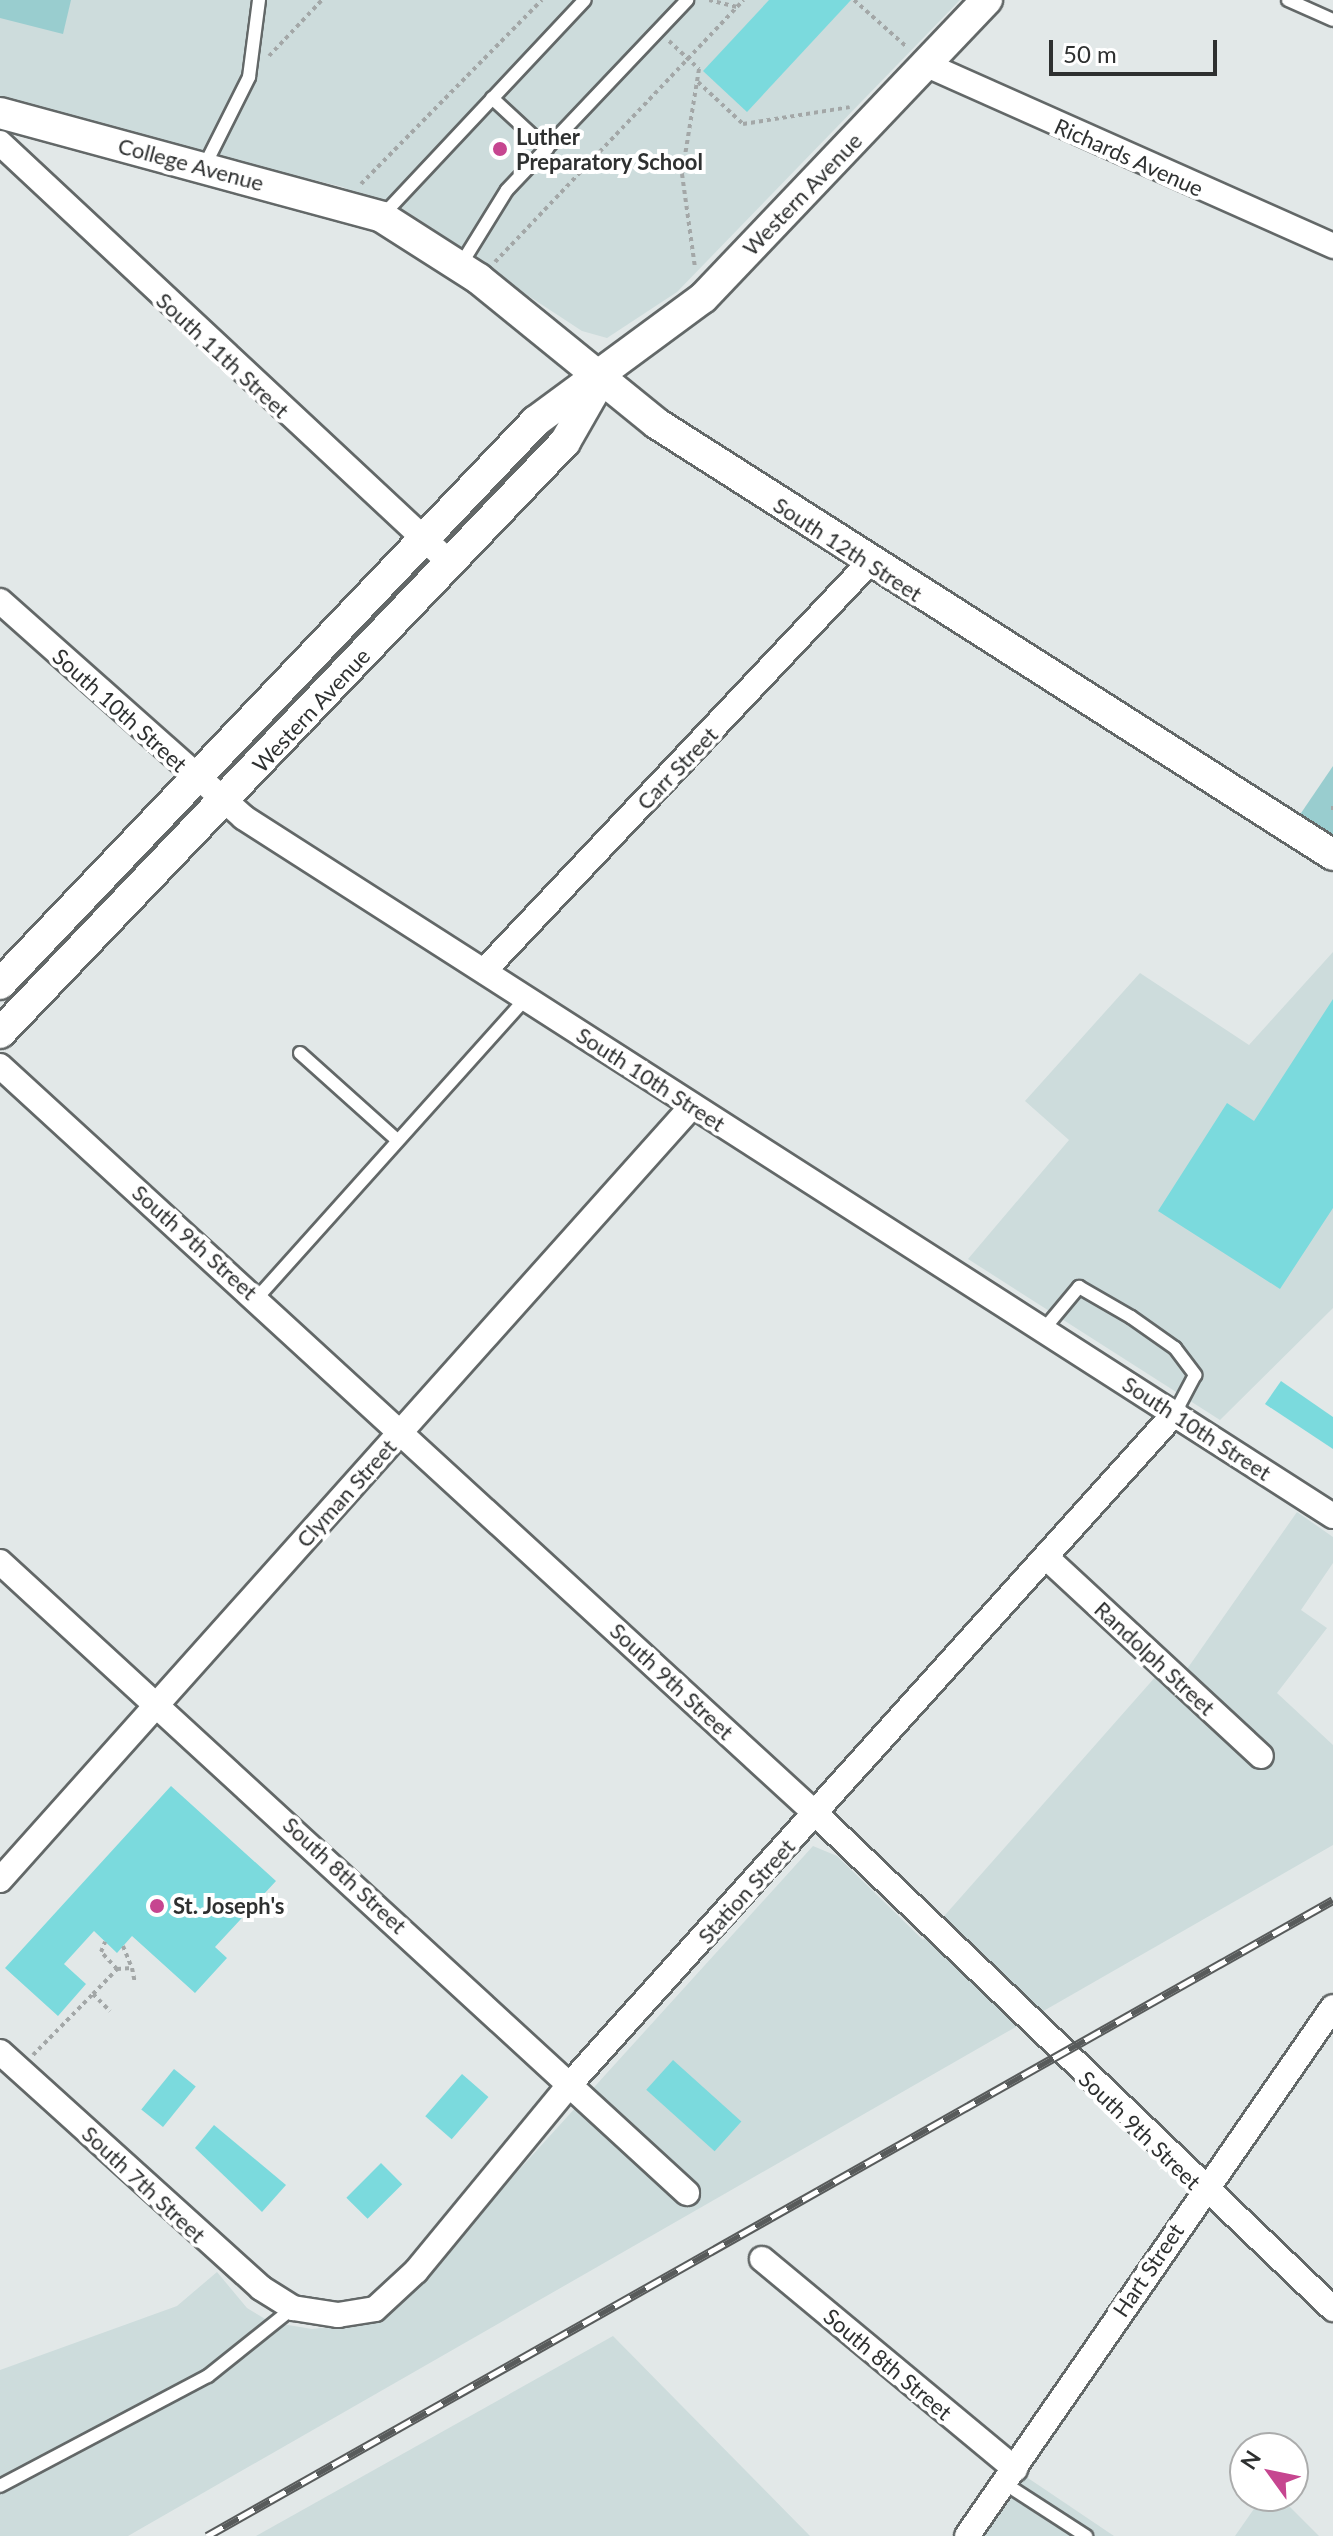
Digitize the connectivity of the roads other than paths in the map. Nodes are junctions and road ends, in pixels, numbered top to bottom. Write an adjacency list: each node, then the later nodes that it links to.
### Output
1 (259, 0): 12 (lane)
2 (585, 0): 8 (lane)
3 (687, 0): 11 (lane)
4 (987, 0): 7 (street, Western Avenue)
5 (1288, 0): 6 (lane)
6 (1333, 20)
7 (927, 65): 14 (street, Richards Avenue); 16 (street, Western Avenue)
8 (492, 98): 11 (lane); 13 (lane)
9 (0, 113): 12 (street, College Avenue)
10 (0, 143): 17 (street, South 11th Street)
11 (547, 149): 15 (lane)
12 (204, 167): 13 (street, College Avenue)
13 (382, 217): 15 (street, South 12th Street)
14 (1333, 246)
15 (470, 273): 16 (street, South 12th Street)
16 (604, 374): 17 (street, Western Avenue); 18 (street, Western Avenue); 19 (street, South 12th Street)
17 (423, 538): 18 (street, South 11th Street); 21 (street, Western Avenue)
18 (450, 563): 22 (street, Western Avenue)
19 (869, 563): 23 (street, South 12th Street); 24 (street, Carr Street)
20 (0, 601): 21 (street, South 10th Street)
21 (195, 778): 22 (street, South 10th Street); 25 (street, Western Avenue)
22 (224, 802): 24 (street, South 10th Street); 27 (street, Western Avenue)
23 (1333, 855)
24 (484, 971): 26 (street, South 10th Street)
25 (0, 984)
26 (526, 998): 30 (street, South 10th Street); 31 (lane)
27 (0, 1033)
28 (300, 1053): 31 (lane)
29 (0, 1066): 32 (street, South 9th Street)
30 (692, 1106): 33 (street, South 10th Street); 35 (street, Clyman Street)
31 (397, 1140): 32 (lane)
32 (257, 1298): 35 (street, South 9th Street)
33 (1044, 1329): 34 (street, South 10th Street); 34 (lane)
34 (1175, 1413): 36 (street, South 10th Street); 37 (street, Station Street)
35 (402, 1431): 39 (street, Clyman Street); 41 (street, South 9th Street)
36 (1333, 1516)
37 (1048, 1559): 40 (street, Randolph Street); 41 (street, Station Street)
38 (0, 1562): 39 (street, South 8th Street)
39 (158, 1703): 42 (street, Clyman Street); 45 (street, South 8th Street)
40 (1261, 1756)
41 (816, 1814): 45 (street, Station Street); 46 (street, South 9th Street)
42 (0, 1880)
43 (1333, 2007): 46 (street, Hart Street)
44 (0, 2052): 49 (street, South 7th Street)
45 (571, 2083): 47 (street, South 8th Street); 49 (street, Station Street)
46 (1202, 2190): 50 (street, South 9th Street); 51 (street, Hart Street)
47 (687, 2193)
48 (762, 2259): 51 (street, South 8th Street)
49 (293, 2308): 52 (lane)
50 (1333, 2309)
51 (1009, 2476): 53 (street, Hart Street); 54 (lane)
52 (0, 2486)
53 (967, 2536)
54 (1086, 2536)

